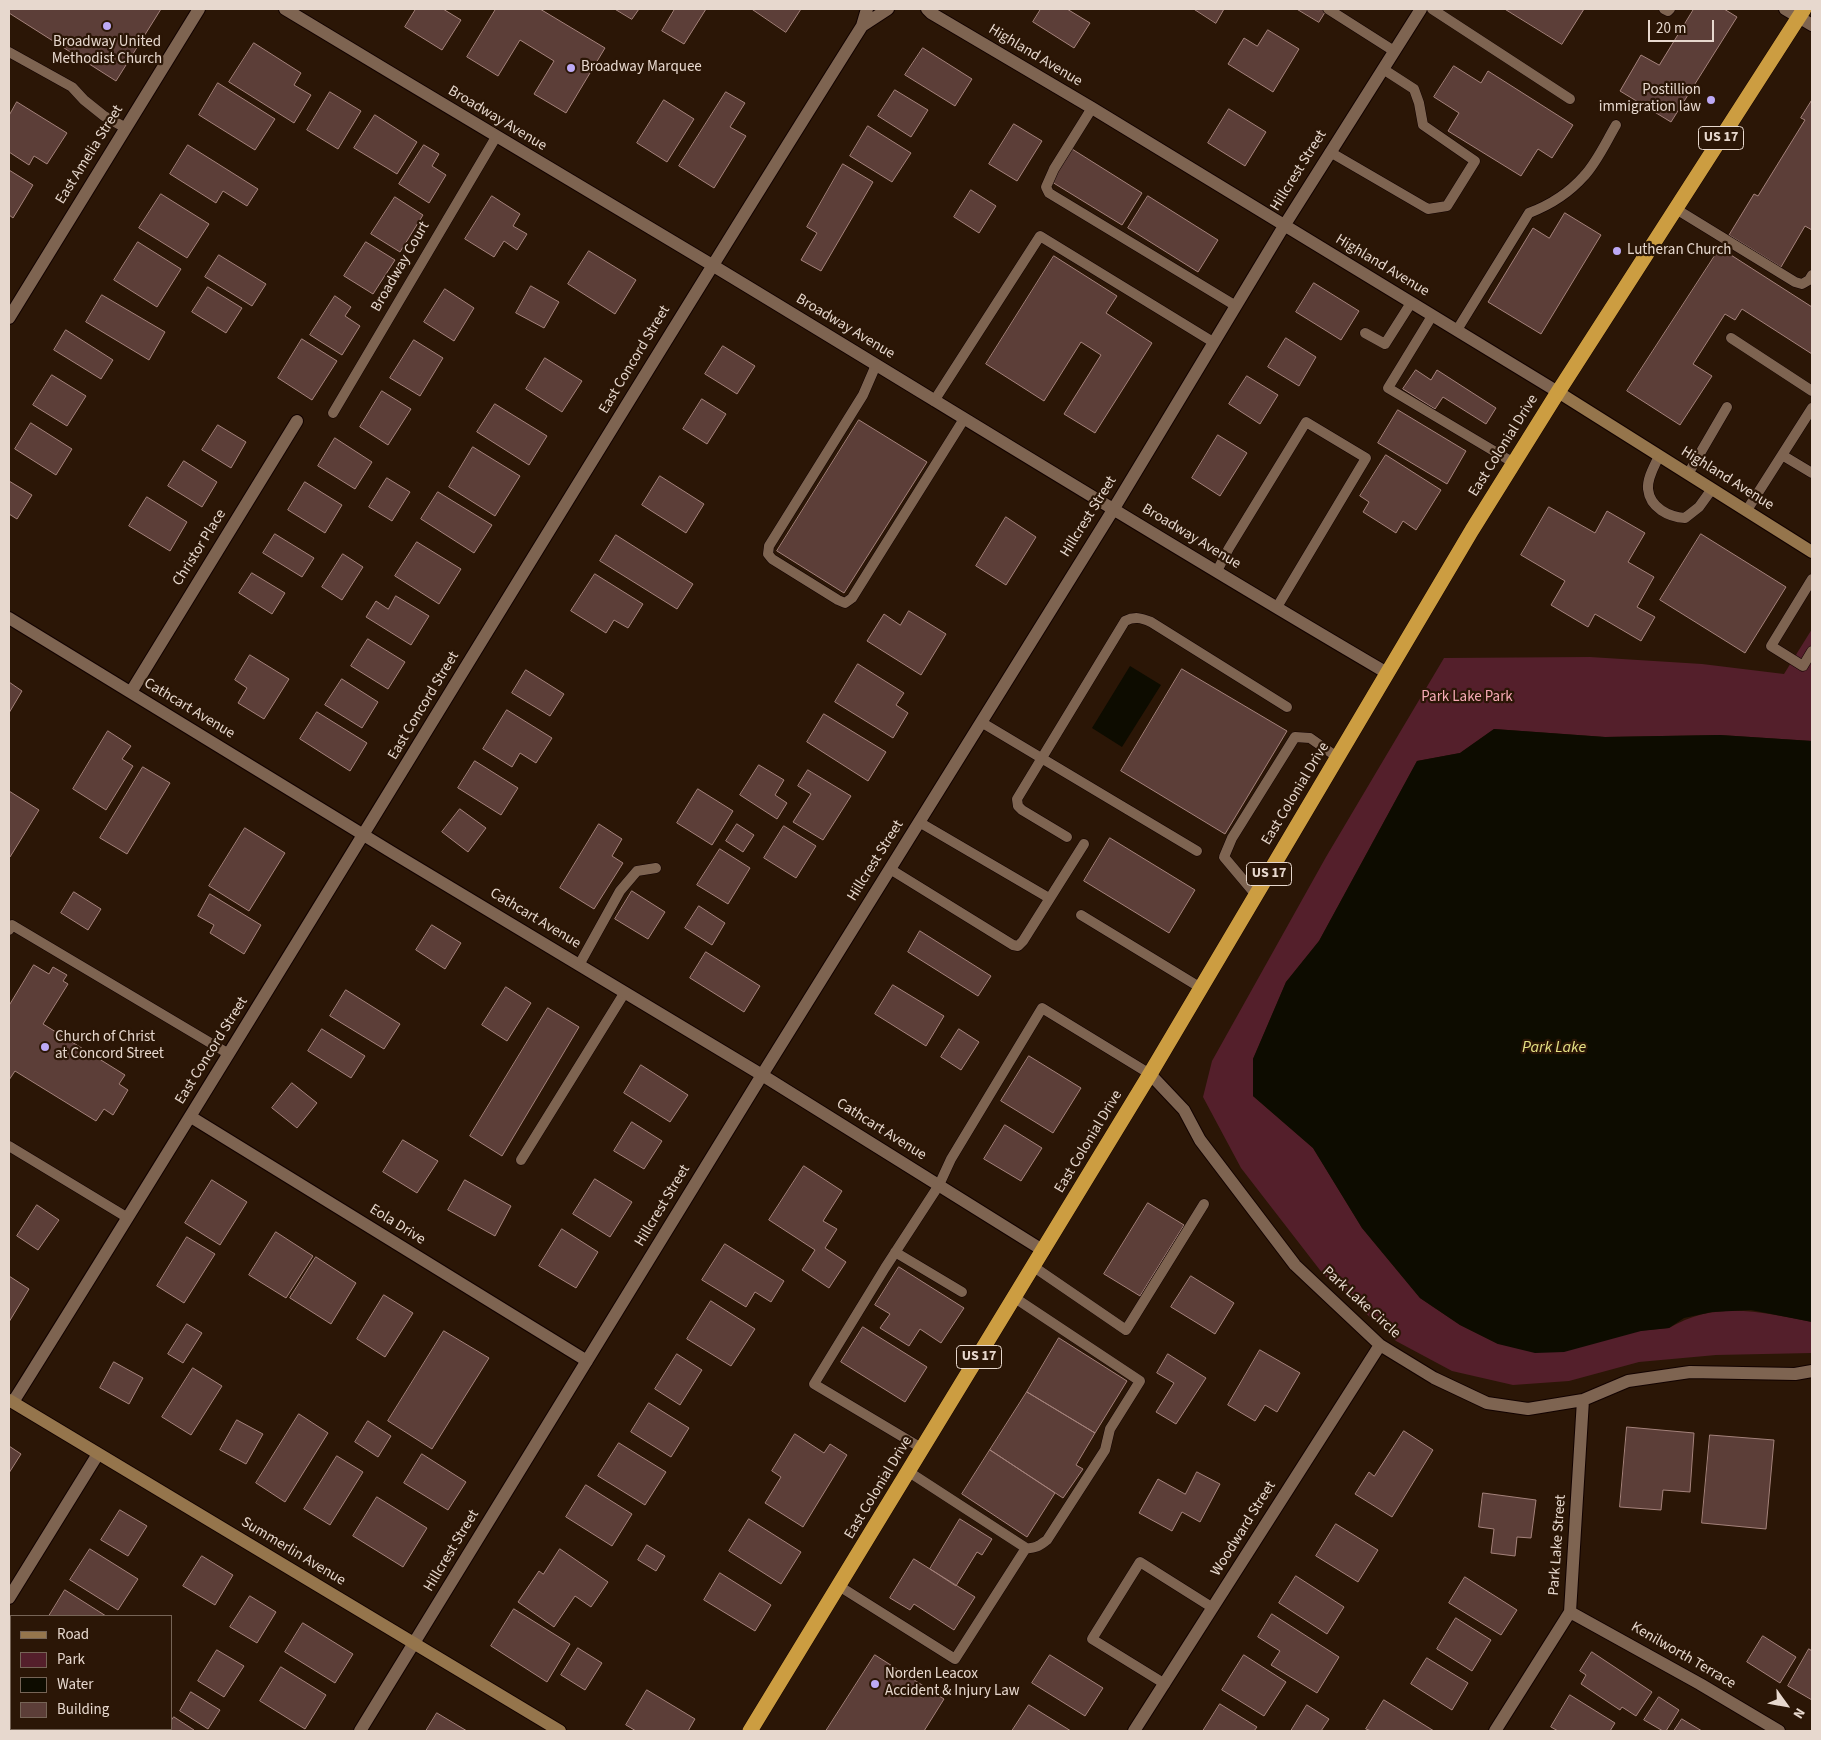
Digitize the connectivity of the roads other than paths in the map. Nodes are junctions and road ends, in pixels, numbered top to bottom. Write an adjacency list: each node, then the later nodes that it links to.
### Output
1 (199, 9): 22 (street, East Amelia Street)
2 (286, 9): 23 (street, Broadway Avenue)
3 (867, 9): 15 (street, East Concord Street)
4 (888, 9): 15 (street, East Concord Street)
5 (915, 9): 12 (street, Highland Avenue)
6 (1328, 9): 16 (lane)
7 (1421, 9): 16 (street, Hillcrest Street)
8 (1432, 9): 19 (lane)
9 (1664, 9): 10 (lane)
10 (1670, 9)
11 (1785, 9): 13 (street)
12 (929, 11): 20 (street, Highland Avenue)
13 (1801, 13): 14 (street); 25 (highway, East Colonial Drive / US 17)
14 (1812, 25)
15 (862, 26): 27 (street, East Concord Street)
16 (1394, 51): 18 (street, Hillcrest Street)
17 (9, 52): 22 (lane)
18 (1383, 69): 24 (street, Hillcrest Street); 24 (lane)
19 (1570, 99)
20 (1092, 108): 26 (street, Highland Avenue); 30 (lane)
21 (1616, 126): 33 (lane)
22 (126, 128): 32 (street, East Amelia Street)
23 (496, 137): 27 (street, Broadway Avenue); 43 (lane, Broadway Court)
24 (1330, 152): 26 (street, Hillcrest Street)
25 (1676, 209): 28 (lane); 39 (highway, East Colonial Drive / US 17)
26 (1284, 226): 29 (street, Highland Avenue); 30 (street, Hillcrest Street)
27 (712, 265): 37 (street, Broadway Avenue); 67 (street, East Concord Street)
28 (1812, 275)
29 (1411, 303): 31 (street, Highland Avenue); 34 (lane)
30 (1236, 306): 36 (street, Hillcrest Street)
31 (1432, 316): 33 (street, Highland Avenue); 48 (lane)
32 (9, 318)
33 (1457, 330): 39 (street, Highland Avenue)
34 (1365, 333)
35 (1731, 338): 38 (lane)
36 (1213, 342): 40 (lane); 52 (street, Hillcrest Street)
37 (876, 365): 40 (street, Broadway Avenue); 44 (lane)
38 (1812, 391)
39 (1558, 392): 47 (street, Highland Avenue); 48 (highway, East Colonial Drive / US 17)
40 (934, 401): 44 (street, Broadway Avenue)
41 (1727, 407): 50 (lane)
42 (1812, 408): 46 (lane)
43 (333, 414)
44 (964, 419): 52 (street, Broadway Avenue)
45 (297, 421): 61 (street, Christor Place)
46 (1782, 455): 49 (lane); 53 (lane)
47 (1659, 456): 50 (street, Highland Avenue); 51 (lane)
48 (1514, 463): 60 (highway, East Colonial Drive / US 17)
49 (1812, 473)
50 (1688, 474): 51 (street, Highland Avenue)
51 (1712, 489): 53 (street, Highland Avenue)
52 (1113, 510): 55 (street, Broadway Avenue); 63 (street, Hillcrest Street)
53 (1747, 510): 54 (street, Highland Avenue)
54 (1812, 552)
55 (1217, 571): 57 (street, Broadway Avenue); 57 (lane)
56 (1812, 579): 59 (lane)
57 (1277, 607): 60 (street, Broadway Avenue)
58 (9, 618): 61 (street, Cathcart Avenue)
59 (1812, 651)
60 (1387, 673): 64 (highway, East Colonial Drive / US 17)
61 (131, 692): 67 (street, Cathcart Avenue)
62 (1287, 707): 65 (lane)
63 (981, 722): 65 (lane); 66 (street, Hillcrest Street)
64 (1337, 757): 73 (highway, East Colonial Drive / US 17); 73 (lane)
65 (1041, 758): 68 (lane); 70 (lane)
66 (919, 822): 72 (street, Hillcrest Street); 74 (lane)
67 (364, 834): 77 (street, Cathcart Avenue); 80 (street, East Concord Street)
68 (1068, 837)
69 (1084, 844): 74 (lane)
70 (1197, 851)
71 (656, 868): 77 (lane)
72 (890, 869): 74 (lane); 82 (street, Hillcrest Street)
73 (1256, 894): 78 (highway, East Colonial Drive / US 17)
74 (1050, 898)
75 (1081, 915): 78 (lane)
76 (9, 930): 80 (lane)
77 (579, 965): 79 (street, Cathcart Avenue)
78 (1201, 988): 81 (highway, East Colonial Drive / US 17)
79 (625, 992): 82 (street, Cathcart Avenue); 85 (lane)
80 (229, 1054): 83 (street, East Concord Street)
81 (1150, 1074): 86 (lane); 89 (highway, East Colonial Drive / US 17); 94 (street, Park Lake Circle)
82 (762, 1075): 86 (street, Cathcart Avenue); 95 (street, Hillcrest Street)
83 (191, 1117): 88 (street, East Concord Street); 95 (street, Eola Drive)
84 (9, 1146): 88 (lane)
85 (521, 1160)
86 (939, 1185): 89 (street, Cathcart Avenue); 90 (lane)
87 (1204, 1204): 91 (lane)
88 (128, 1218): 98 (street, East Concord Street)
89 (1044, 1251): 91 (highway, East Colonial Drive / US 17)
90 (895, 1252): 92 (lane); 99 (lane)
91 (1034, 1268): 93 (highway, East Colonial Drive / US 17)
92 (962, 1292)
93 (1015, 1298): 99 (highway, East Colonial Drive / US 17); 102 (lane)
94 (1380, 1345): 97 (street, Park Lake Circle); 105 (street, Woodward Street)
95 (587, 1361): 107 (street, Hillcrest Street)
96 (1812, 1371): 97 (street, Park Lake Circle)
97 (1583, 1400): 106 (street, Park Lake Street)
98 (11, 1401): 100 (street, Summerlin Avenue)
99 (923, 1448): 101 (highway, East Colonial Drive / US 17)
100 (98, 1454): 104 (street); 107 (street, Summerlin Avenue)
101 (908, 1472): 102 (lane); 103 (highway, East Colonial Drive / US 17)
102 (1026, 1548): 103 (lane)
103 (839, 1586): 111 (highway, East Colonial Drive / US 17)
104 (9, 1598)
105 (1213, 1608): 108 (street, Woodward Street); 108 (lane)
106 (1570, 1612): 113 (street, Park Lake Street); 114 (street, Kenilworth Terrace)
107 (415, 1644): 109 (street, Hillcrest Street); 110 (street, Summerlin Avenue)
108 (1165, 1684): 112 (street, Woodward Street)
109 (360, 1731)
110 (560, 1731)
111 (750, 1731)
112 (1134, 1731)
113 (1495, 1731)
114 (1779, 1731)

